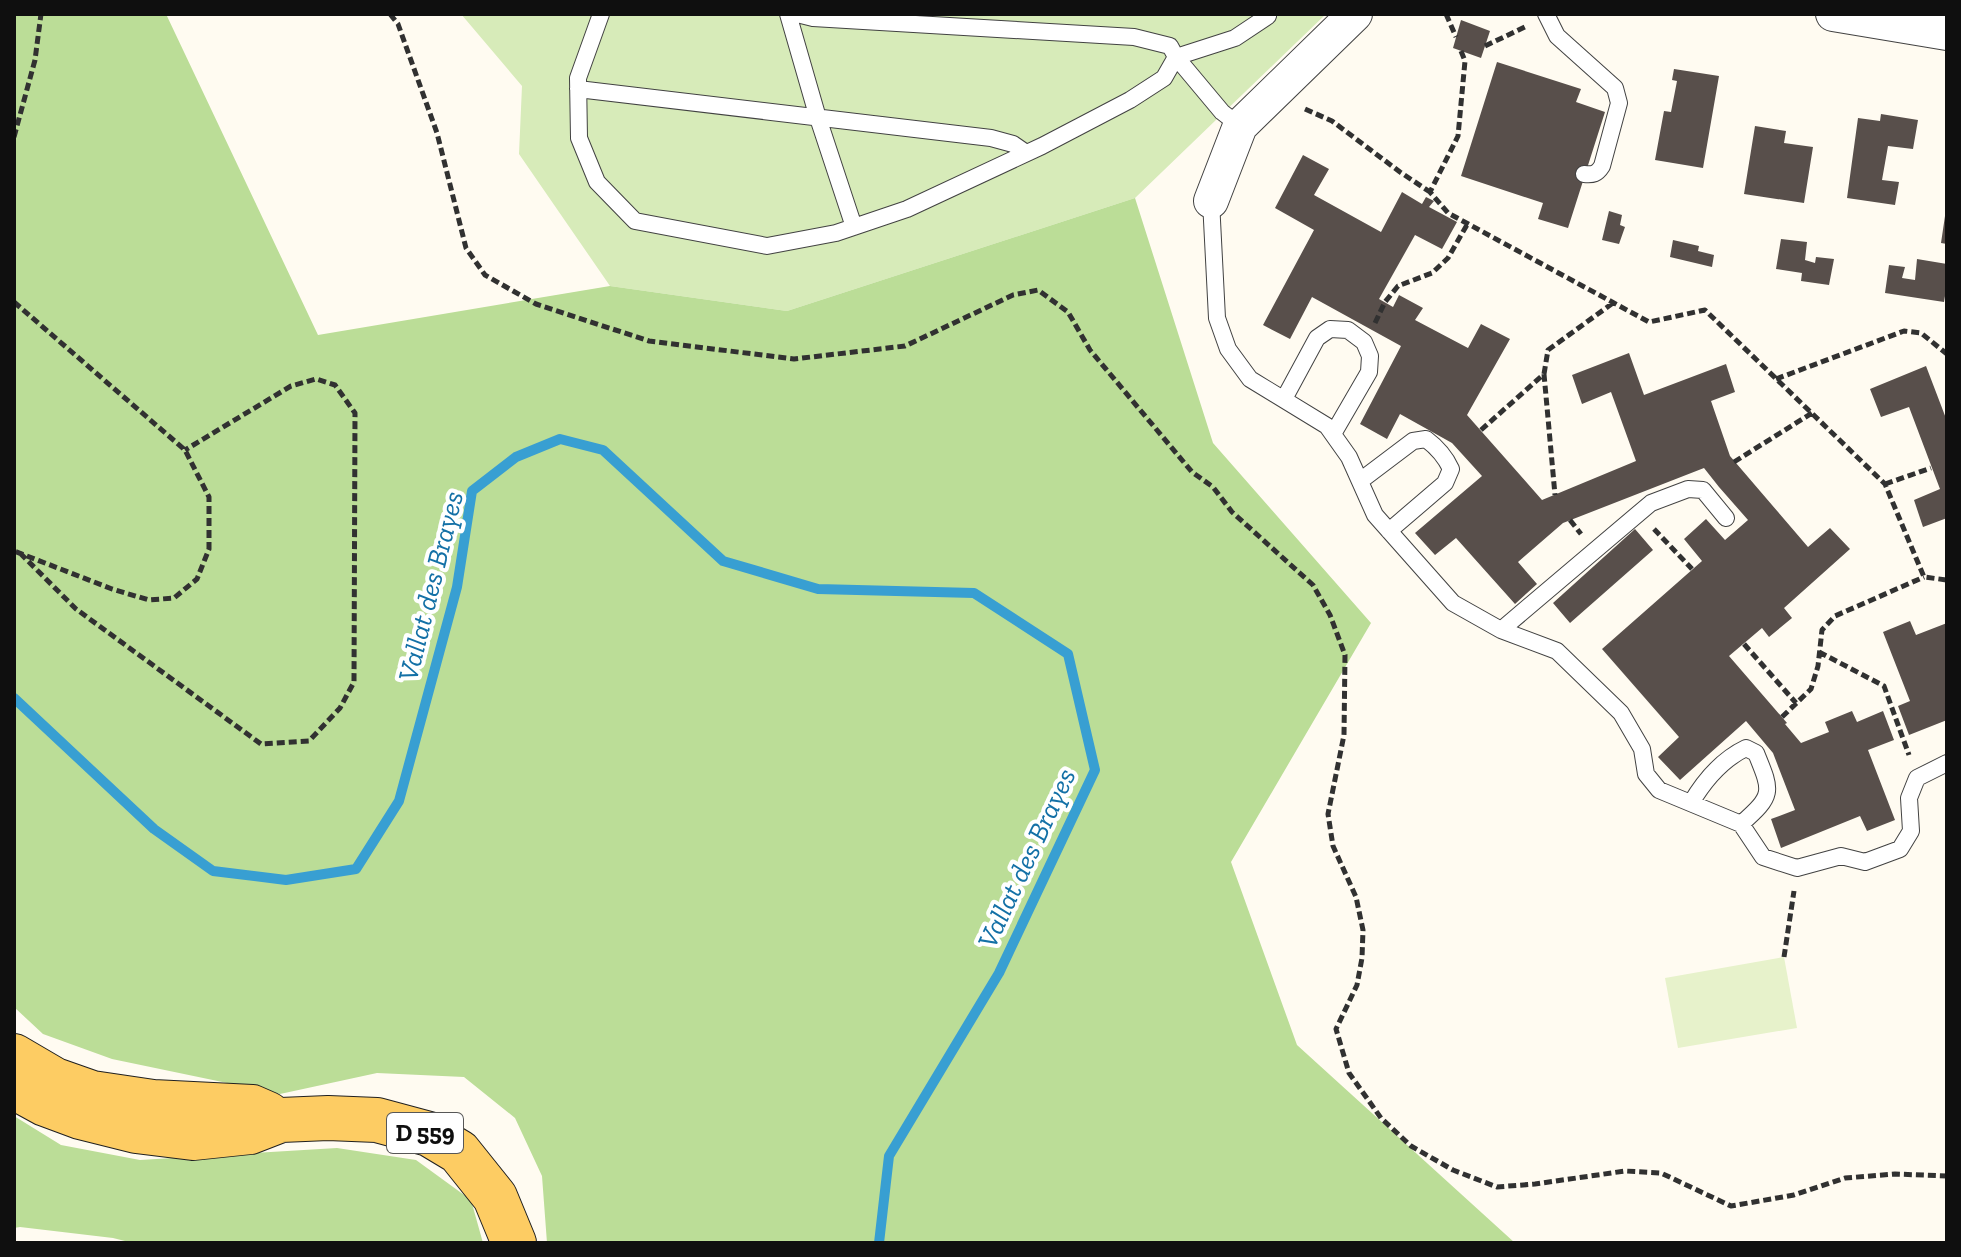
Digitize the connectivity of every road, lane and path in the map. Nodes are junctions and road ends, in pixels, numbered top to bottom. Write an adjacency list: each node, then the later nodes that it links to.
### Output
1 (41, 14): 20 (path)
2 (390, 14): 64 (path)
3 (601, 14): 16 (lane)
4 (788, 14): 18 (lane)
5 (797, 14): 15 (lane)
6 (1355, 14): 17 (street)
7 (1446, 14): 12 (path)
8 (1833, 14): 11 (street)
9 (1546, 15): 13 (path); 22 (lane)
10 (1268, 16): 15 (lane)
11 (1947, 33)
12 (1456, 37)
13 (1485, 46)
14 (1465, 54): 23 (path)
15 (1176, 57): 19 (lane); 21 (lane)
16 (578, 89): 18 (lane); 26 (lane)
17 (1275, 92): 19 (street); 23 (path)
18 (818, 118): 21 (lane); 26 (lane)
19 (1240, 126): 24 (street)
20 (14, 137)
21 (1026, 153): 26 (lane)
22 (1584, 174)
23 (1430, 192): 25 (path)
24 (1211, 201): 33 (lane)
25 (1468, 223): 28 (path); 29 (path)
26 (854, 227)
27 (14, 302): 37 (path)
28 (1613, 303): 31 (path); 32 (path)
29 (1372, 330)
30 (1947, 354): 32 (path)
31 (1544, 374): 35 (path); 42 (path)
32 (1776, 379): 34 (path)
33 (1284, 399): 36 (lane); 36 (lane)
34 (1812, 413): 38 (path); 41 (path)
35 (1481, 430)
36 (1333, 434): 40 (lane)
37 (185, 450): 46 (path); 46 (path)
38 (1734, 462)
39 (1931, 468): 41 (path)
40 (1360, 481): 45 (lane); 45 (lane)
41 (1885, 484): 48 (path)
42 (1555, 495)
43 (1639, 513): 44 (lane); 47 (path); 50 (lane)
44 (1726, 518)
45 (1389, 531): 50 (lane)
46 (17, 552)
47 (1692, 569)
48 (1924, 577): 49 (path); 52 (path)
49 (1947, 580)
50 (1501, 630): 57 (lane)
51 (1744, 644): 53 (path)
52 (1819, 652): 53 (path); 56 (path)
53 (1796, 703): 54 (path)
54 (1782, 717)
55 (1947, 763): 56 (lane)
56 (1917, 778): 59 (lane)
57 (1691, 803): 58 (lane); 58 (lane)
58 (1741, 824): 59 (lane)
59 (1797, 868): 60 (path)
60 (1784, 957)
61 (14, 1056): 63 (main road, D 559)
62 (14, 1087): 63 (main road, D 559)
63 (281, 1120): 65 (main road, D 559)
64 (1947, 1176)
65 (514, 1243)

